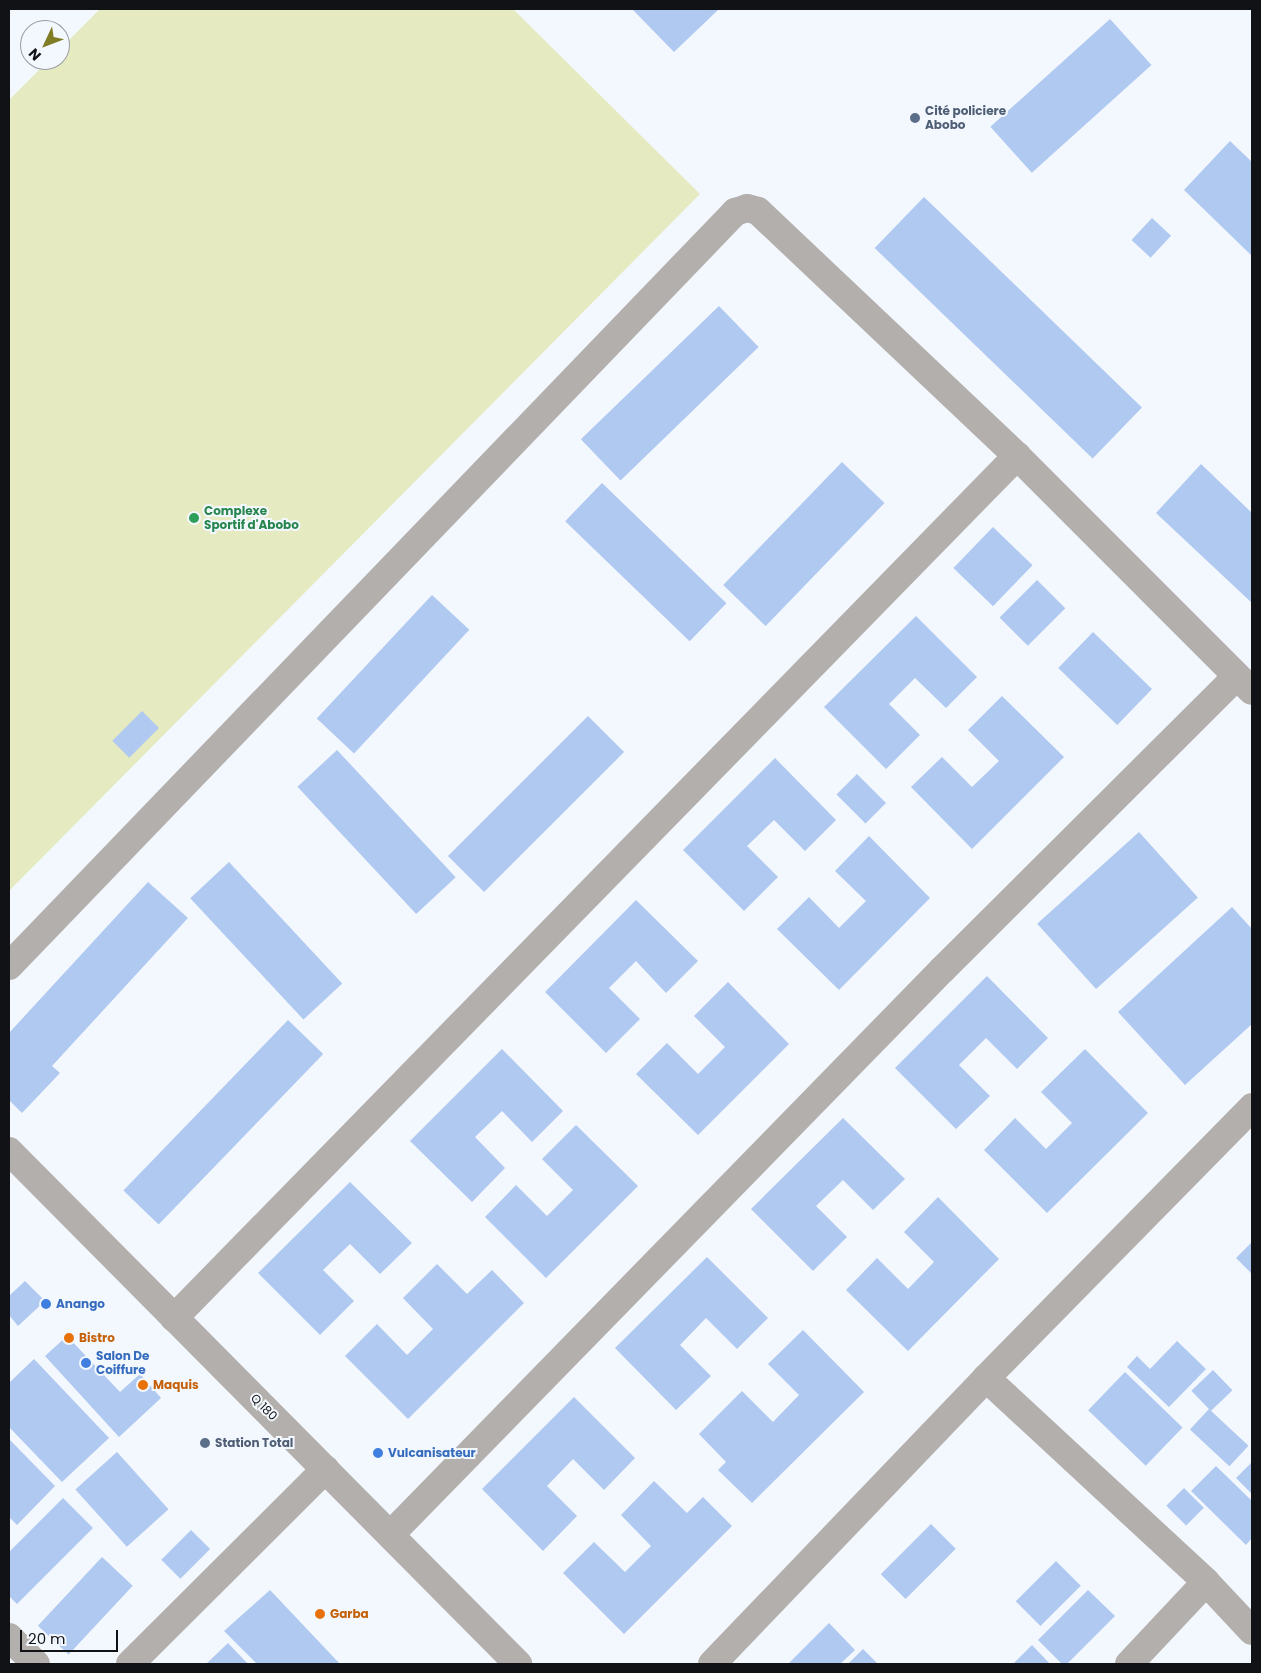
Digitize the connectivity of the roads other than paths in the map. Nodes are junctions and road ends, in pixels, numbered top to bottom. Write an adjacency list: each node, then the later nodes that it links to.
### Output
1 (1017, 456): 2 (street); 3 (street); 6 (street)
2 (1245, 684): 9 (street)
3 (9, 966)
4 (1252, 1107): 7 (street)
5 (9, 1151): 6 (street, Q 180)
6 (174, 1318): 8 (street, Q 180)
7 (986, 1378): 10 (street); 16 (street)
8 (326, 1469): 9 (street, Q 180); 14 (street)
9 (391, 1534): 15 (street, Q 180)
10 (1206, 1582): 11 (street); 17 (street)
11 (1252, 1631)
12 (9, 1637): 13 (street)
13 (36, 1664)
14 (130, 1664)
15 (518, 1664)
16 (712, 1664)
17 (1129, 1664)

